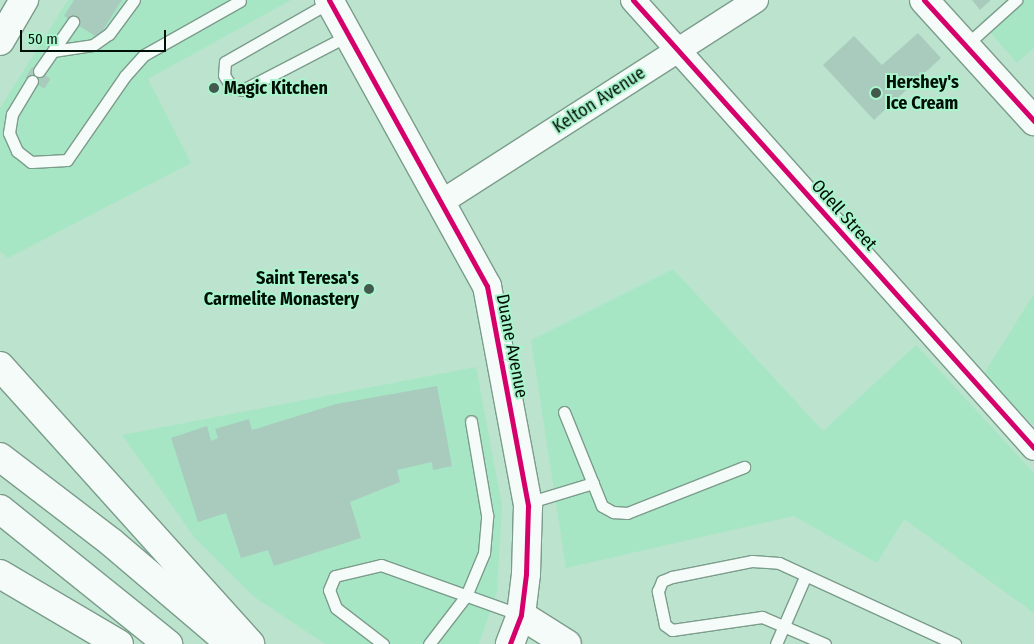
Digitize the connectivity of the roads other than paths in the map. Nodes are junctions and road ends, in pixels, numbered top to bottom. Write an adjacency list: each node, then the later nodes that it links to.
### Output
1 (24, 0): 11 (main road)
2 (134, 0): 14 (lane)
3 (240, 0): 14 (lane)
4 (633, 0): 13 (street, Odell Street)
5 (756, 0): 13 (street, Kelton Avenue)
6 (924, 0): 12 (main road)
7 (1016, 0): 12 (lane)
8 (330, 1): 10 (main road, Duane Avenue); 10 (lane)
9 (73, 22): 14 (lane)
10 (349, 35): 16 (main road, Duane Avenue)
11 (0, 41)
12 (965, 46): 15 (main road)
13 (677, 49): 16 (street, Kelton Avenue); 20 (street, Odell Street)
14 (53, 52)
15 (1034, 121)
16 (443, 201): 24 (main road, Duane Avenue)
17 (0, 366): 34 (main road)
18 (564, 412): 23 (lane)
19 (470, 421): 28 (lane)
20 (1034, 448)
21 (0, 458): 33 (main road)
22 (744, 467): 23 (lane)
23 (593, 483): 24 (lane)
24 (527, 503): 29 (main road, Duane Avenue)
25 (0, 509): 32 (main road)
26 (0, 574): 31 (main road)
27 (805, 577): 30 (lane); 30 (lane); 41 (lane)
28 (466, 596): 29 (lane); 35 (lane); 36 (lane)
29 (521, 615): 37 (main road, Duane Avenue); 38 (main road)
30 (784, 624): 39 (lane); 40 (lane)
31 (119, 644)
32 (168, 644)
33 (231, 644)
34 (250, 644)
35 (383, 644)
36 (429, 644)
37 (510, 644)
38 (567, 644)
39 (776, 644)
40 (825, 644)
41 (955, 644)

